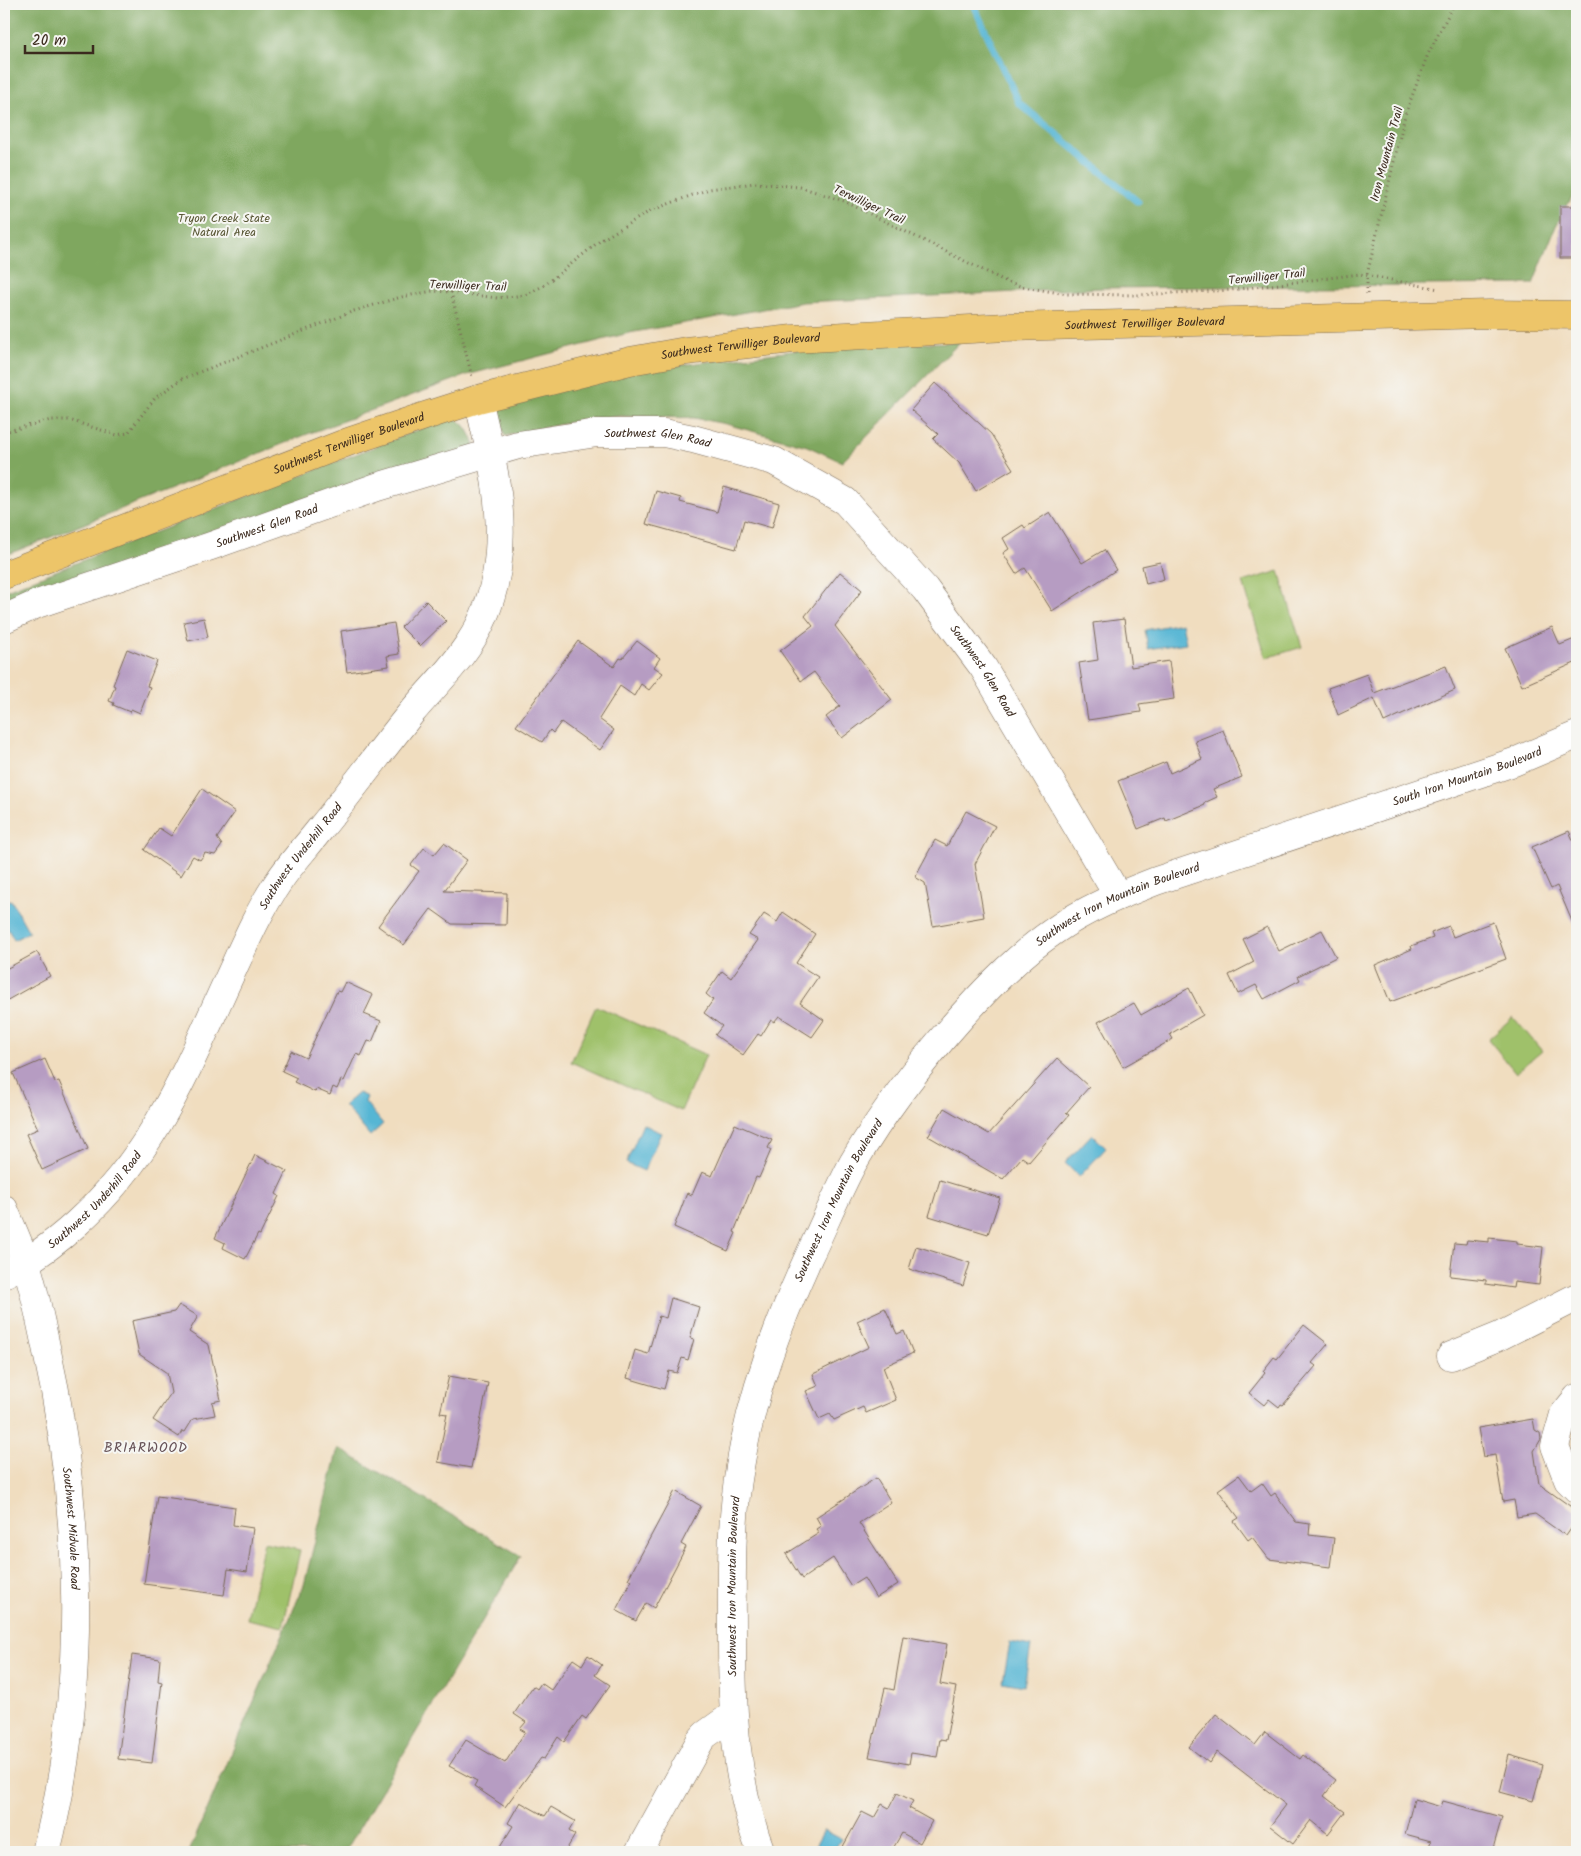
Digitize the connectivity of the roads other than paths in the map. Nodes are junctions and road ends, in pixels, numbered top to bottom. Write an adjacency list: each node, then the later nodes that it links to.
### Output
1 (1577, 315): 2 (main road, Southwest Terwilliger Boulevard)
2 (478, 399): 3 (street, Southwest Underhill Road); 4 (main road, Southwest Terwilliger Boulevard)
3 (491, 453): 5 (street, Southwest Glen Road); 8 (street, Southwest Glen Road); 10 (street, Southwest Underhill Road)
4 (4, 575)
5 (4, 619)
6 (1577, 735): 7 (street, South Iron Mountain Boulevard)
7 (1355, 815): 8 (street, Southwest Iron Mountain Boulevard)
8 (1118, 896): 15 (street, Southwest Iron Mountain Boulevard)
9 (4, 1209): 10 (street, Southwest Midvale Road)
10 (15, 1268): 16 (street, Southwest Midvale Road)
11 (1577, 1297): 12 (street)
12 (1451, 1356)
13 (1577, 1398): 14 (street)
14 (1577, 1489)
15 (733, 1715): 17 (street); 18 (street, Southwest Iron Mountain Boulevard)
16 (46, 1852)
17 (639, 1852)
18 (761, 1852)

